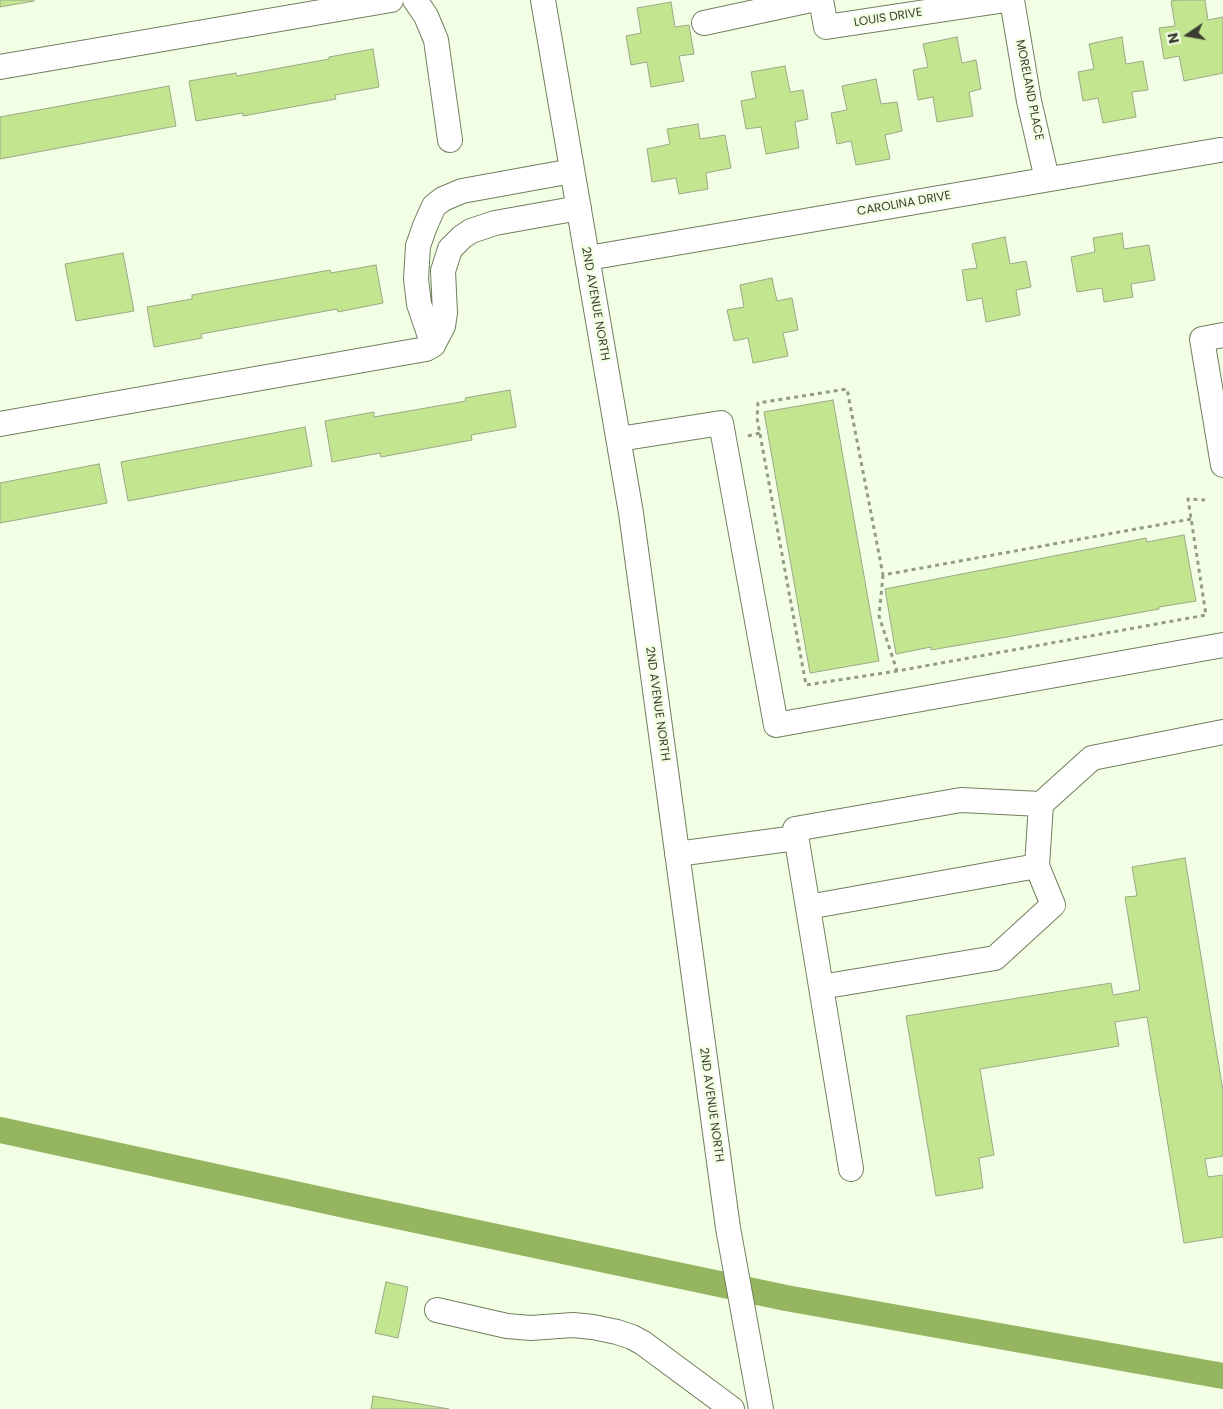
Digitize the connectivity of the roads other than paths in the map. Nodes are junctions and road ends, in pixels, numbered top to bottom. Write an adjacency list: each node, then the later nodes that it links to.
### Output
1 (391, 0): 9 (street)
2 (415, 0): 10 (street)
3 (543, 0): 12 (street, 2ND AVENUE NORTH)
4 (811, 0): 8 (street)
5 (821, 0): 6 (street, LOUIS DRIVE)
6 (1006, 0)
7 (1012, 0): 13 (street, MORELAND PLACE)
8 (704, 23)
9 (0, 67)
10 (450, 140)
11 (1220, 150): 13 (street, CAROLINA DRIVE)
12 (572, 171): 14 (street, 2ND AVENUE NORTH); 17 (street)
13 (1047, 179): 15 (street, CAROLINA DRIVE)
14 (579, 208): 15 (street, 2ND AVENUE NORTH); 17 (street)
15 (588, 258): 19 (street, 2ND AVENUE NORTH)
16 (1223, 335): 20 (street)
17 (433, 346): 18 (street)
18 (0, 424)
19 (618, 440): 21 (street); 25 (street, 2ND AVENUE NORTH)
20 (1223, 465)
21 (1223, 645)
22 (1223, 732): 23 (street)
23 (1041, 804): 24 (street); 26 (street)
24 (796, 838): 25 (street); 27 (street)
25 (677, 854): 32 (street, 2ND AVENUE NORTH)
26 (1037, 866): 27 (street); 28 (street)
27 (808, 908): 28 (street)
28 (821, 987): 29 (street)
29 (851, 1169)
30 (437, 1310): 31 (street)
31 (732, 1409)
32 (761, 1409)

